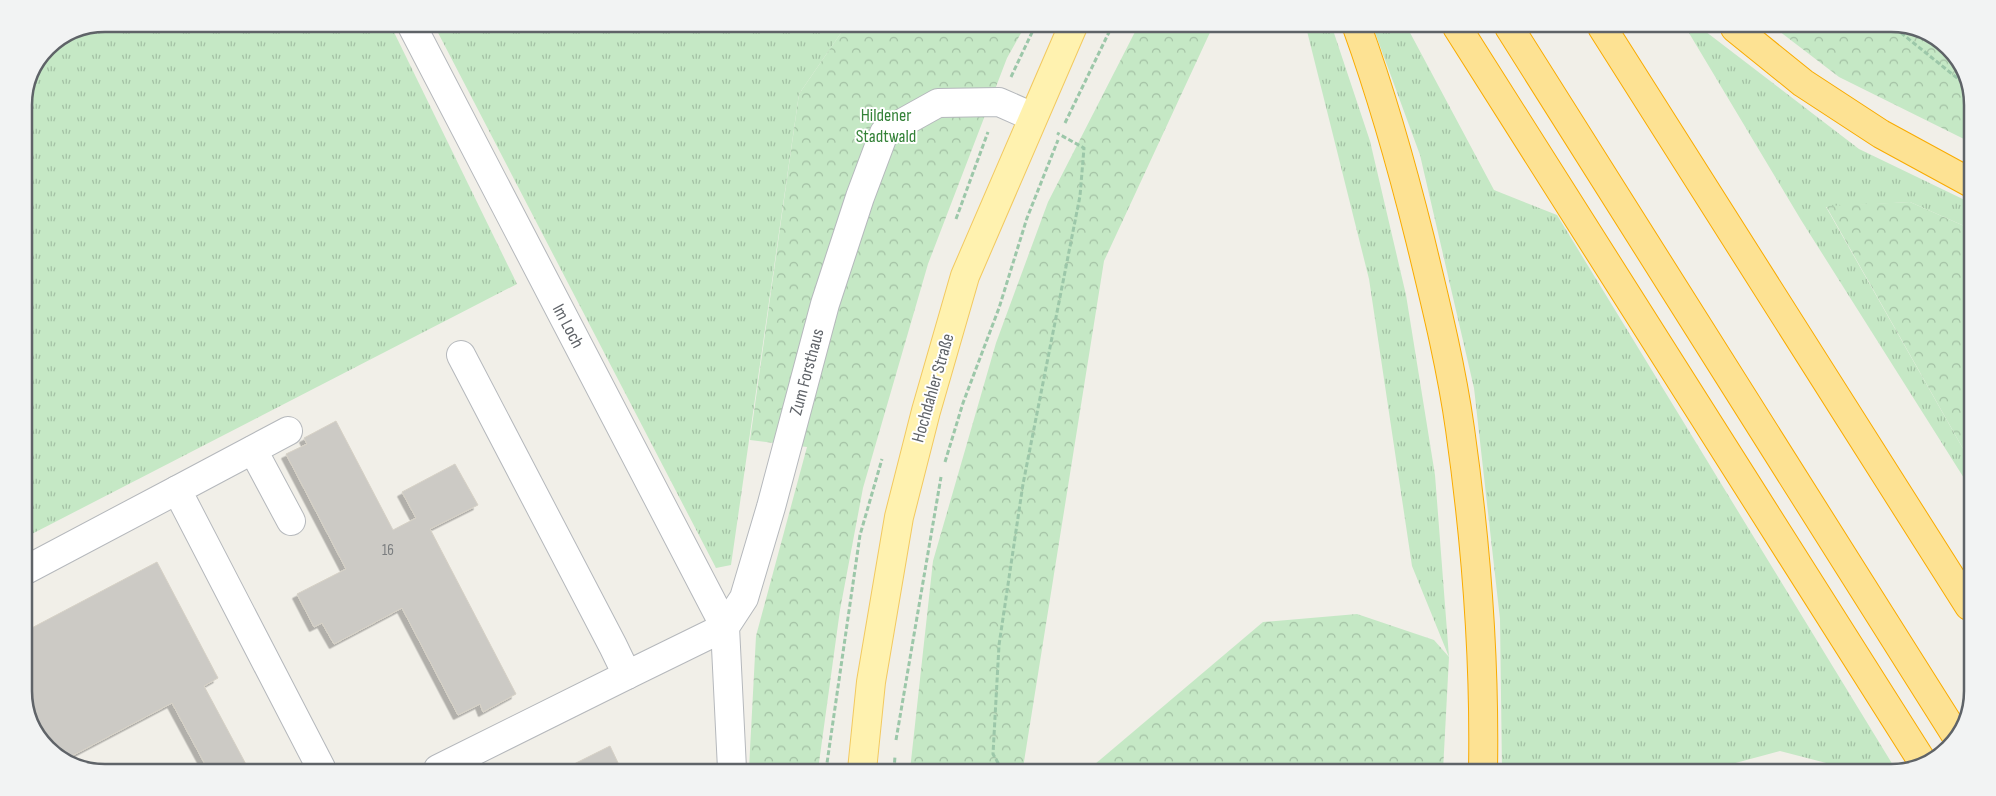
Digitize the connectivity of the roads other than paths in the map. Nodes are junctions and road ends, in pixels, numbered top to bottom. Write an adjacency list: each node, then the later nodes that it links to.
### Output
1 (415, 32): 17 (street, Im Loch)
2 (1070, 32): 8 (main road, Hochdahler Straße)
3 (1359, 32): 25 (highway)
4 (1459, 32): 20 (highway)
5 (1512, 32): 19 (highway)
6 (1605, 32): 16 (highway)
7 (1740, 32): 9 (highway)
8 (1033, 117): 17 (street, Zum Forsthaus); 24 (main road, Hochdahler Straße)
9 (1963, 178)
10 (461, 355): 18 (street)
11 (288, 431): 12 (street)
12 (253, 450): 13 (street); 14 (street)
13 (177, 490): 15 (street); 21 (street)
14 (291, 521)
15 (33, 565)
16 (1964, 598)
17 (725, 627): 18 (street); 23 (street)
18 (627, 675): 22 (street)
19 (1952, 729)
20 (1919, 758)
21 (319, 764)
22 (448, 764)
23 (732, 764)
24 (863, 764)
25 (1483, 764)

